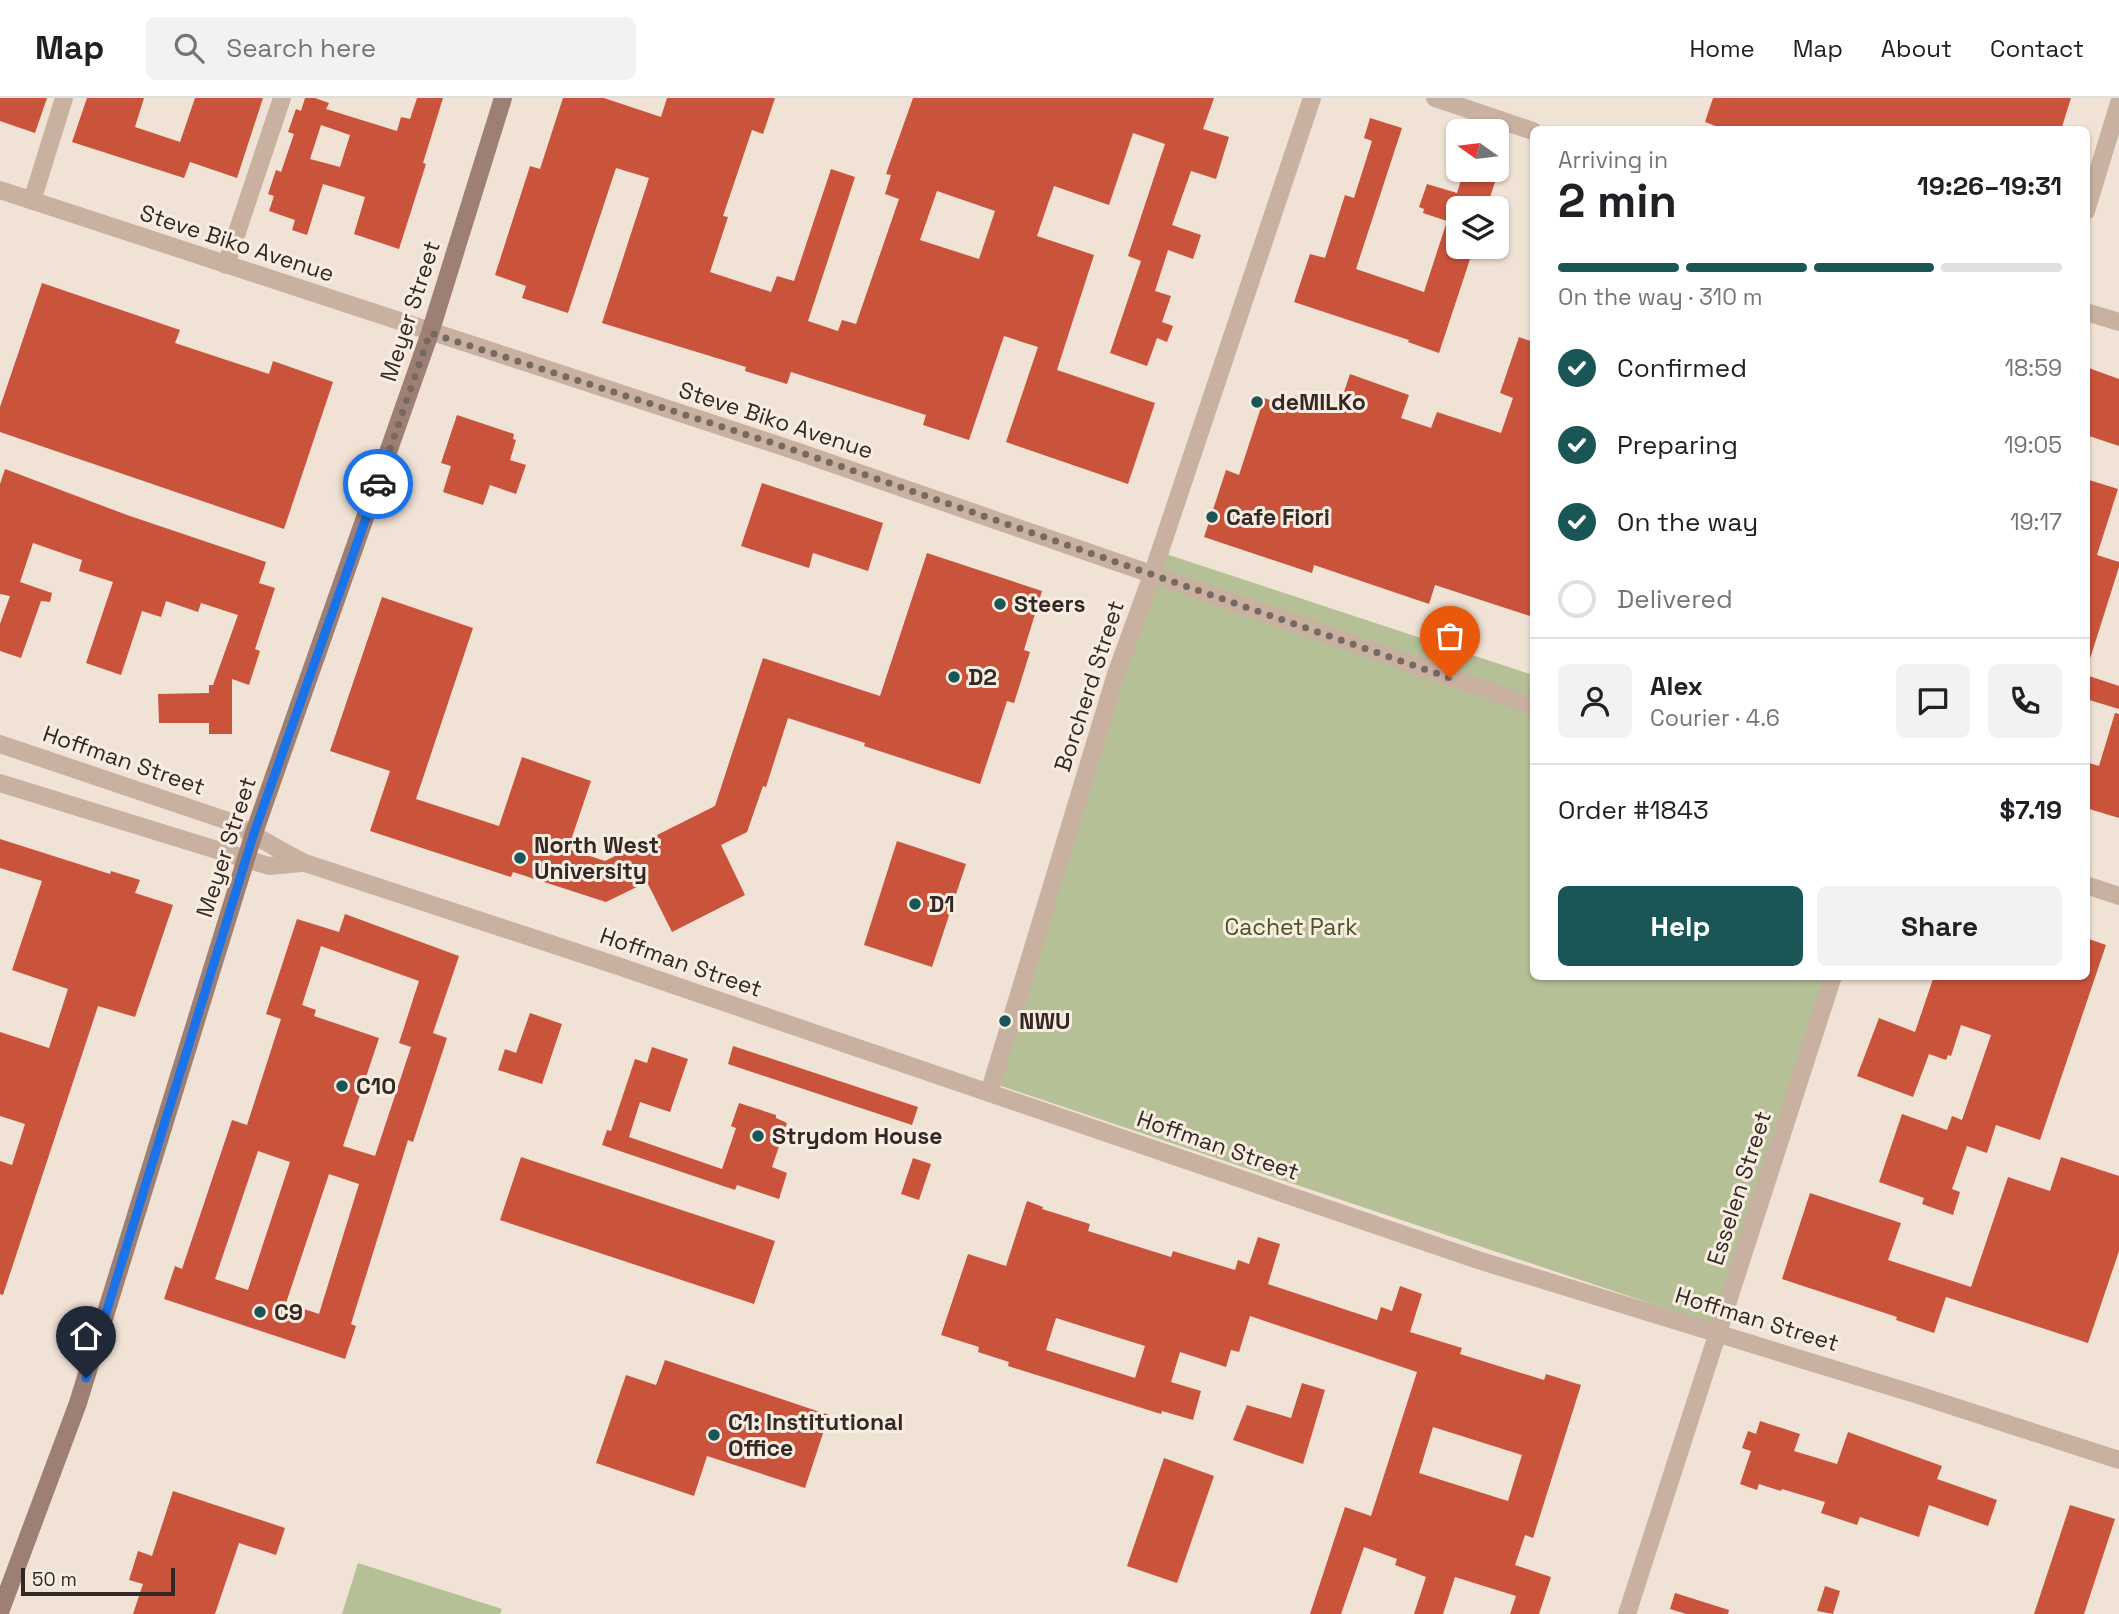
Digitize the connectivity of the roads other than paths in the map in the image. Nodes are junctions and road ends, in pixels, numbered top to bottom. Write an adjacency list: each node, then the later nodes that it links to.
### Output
1 (64, 98): 10 (street)
2 (282, 98): 11 (street)
3 (503, 98): 14 (street, Meyer Street)
4 (1312, 98): 15 (street, Borcherd Street)
5 (1435, 98): 7 (street)
6 (2119, 103): 9 (street)
7 (1530, 130)
8 (0, 190): 10 (street, Steve Biko Avenue)
9 (2090, 198)
10 (32, 201): 11 (street, Steve Biko Avenue)
11 (226, 265): 14 (street, Steve Biko Avenue)
12 (2090, 313): 13 (street)
13 (2119, 322)
14 (430, 333): 15 (street, Steve Biko Avenue); 19 (street, Meyer Street)
15 (1152, 575): 16 (street, Steve Biko Avenue); 25 (street, Borcherd Street)
16 (1530, 705)
17 (0, 744): 19 (street, Hoffman Street)
18 (0, 782): 20 (street, Hoffman Street)
19 (254, 833): 20 (street, Meyer Street); 21 (street, Hoffman Street)
20 (247, 860): 21 (street, Hoffman Street); 28 (street, Meyer Street)
21 (305, 863): 25 (street, Hoffman Street)
22 (2090, 886): 23 (street)
23 (2119, 896)
24 (1832, 980): 26 (street, Esselen Street)
25 (989, 1093): 26 (street, Hoffman Street)
26 (1719, 1333): 27 (street, Hoffman Street); 29 (street, Esselen Street)
27 (2119, 1460)
28 (0, 1612)
29 (1627, 1614)

